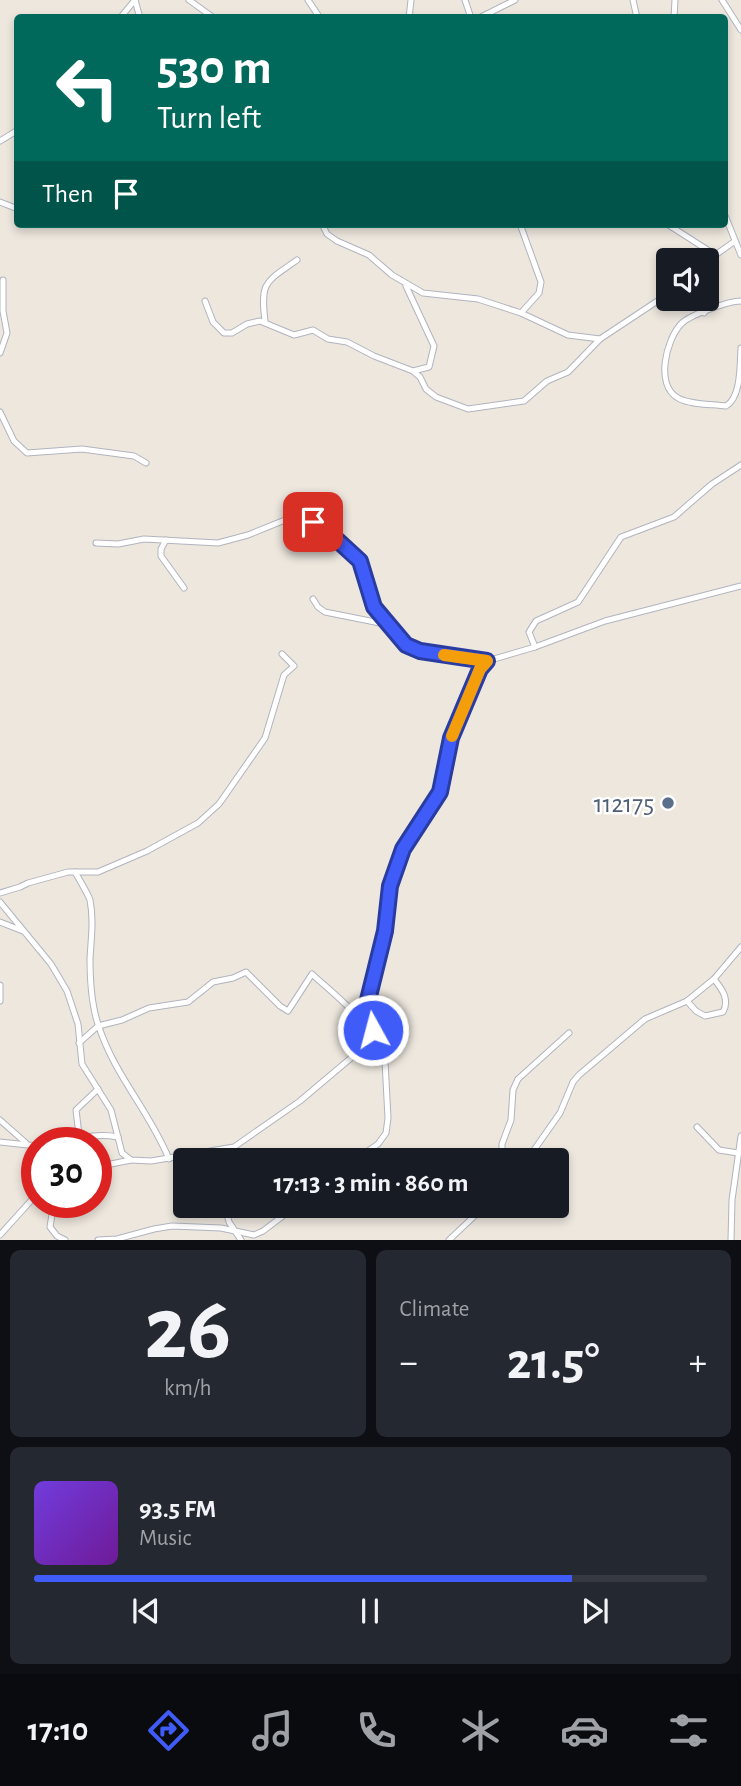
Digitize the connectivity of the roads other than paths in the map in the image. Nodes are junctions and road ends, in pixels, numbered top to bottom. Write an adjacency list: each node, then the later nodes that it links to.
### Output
1 (189, 0): 6 (street)
2 (515, 0): 7 (street)
3 (722, 0): 8 (street)
4 (123, 14): 5 (street)
5 (140, 14)
6 (208, 14)
7 (487, 14)
8 (741, 30)
9 (728, 223): 13 (street)
10 (323, 228): 19 (street)
11 (521, 228): 23 (street)
12 (673, 228): 14 (street)
13 (735, 241): 15 (street); 16 (street)
14 (705, 248)
15 (719, 251)
16 (741, 255)
17 (297, 260): 25 (street)
18 (3, 280): 28 (street)
19 (405, 284): 23 (street); 29 (street)
20 (205, 301): 25 (street)
21 (741, 301): 24 (street)
22 (656, 303): 26 (street)
23 (521, 313): 26 (street)
24 (704, 313): 27 (street)
25 (265, 321): 29 (street)
26 (600, 339): 29 (street)
27 (741, 348)
28 (0, 353)
29 (413, 371)
30 (0, 412): 31 (street)
31 (146, 463)
32 (741, 465): 39 (street)
33 (166, 540): 34 (street); 36 (street); 38 (street)
34 (96, 543)
35 (741, 586): 39 (street)
36 (184, 587)
37 (313, 599): 38 (street)
38 (388, 625): 41 (street)
39 (535, 647): 41 (street)
40 (282, 654): 42 (street)
41 (487, 661): 54 (street)
42 (75, 872): 43 (street); 52 (street)
43 (0, 893)
44 (0, 902): 46 (street)
45 (0, 922): 46 (street)
46 (25, 933): 55 (street)
47 (741, 947): 48 (street)
48 (714, 979): 51 (street); 51 (street)
49 (0, 985): 50 (street)
50 (0, 1001)
51 (687, 1001): 70 (street)
52 (98, 1026): 54 (street); 55 (street); 73 (street)
53 (569, 1033): 69 (street)
54 (372, 1038): 56 (street)
55 (79, 1042): 57 (street)
56 (364, 1047): 67 (street); 68 (street)
57 (98, 1089): 59 (street); 63 (street)
58 (0, 1120): 64 (street)
59 (78, 1127)
60 (697, 1128): 71 (street)
61 (112, 1136): 63 (street)
62 (741, 1136): 71 (street)
63 (118, 1137): 74 (street)
64 (21, 1139)
65 (0, 1142): 66 (street)
66 (21, 1143)
67 (230, 1148)
68 (371, 1148)
69 (502, 1148)
70 (535, 1148)
71 (738, 1153): 87 (street)
72 (173, 1158): 73 (street)
73 (169, 1159): 74 (street)
74 (131, 1160): 75 (street)
75 (112, 1164)
76 (21, 1212): 82 (street)
77 (52, 1218): 83 (street)
78 (230, 1218): 81 (street)
79 (280, 1218): 81 (street)
80 (472, 1218): 86 (street)
81 (234, 1230): 84 (street); 85 (street)
82 (0, 1235)
83 (65, 1240)
84 (98, 1240)
85 (241, 1240)
86 (449, 1240)
87 (731, 1240)

